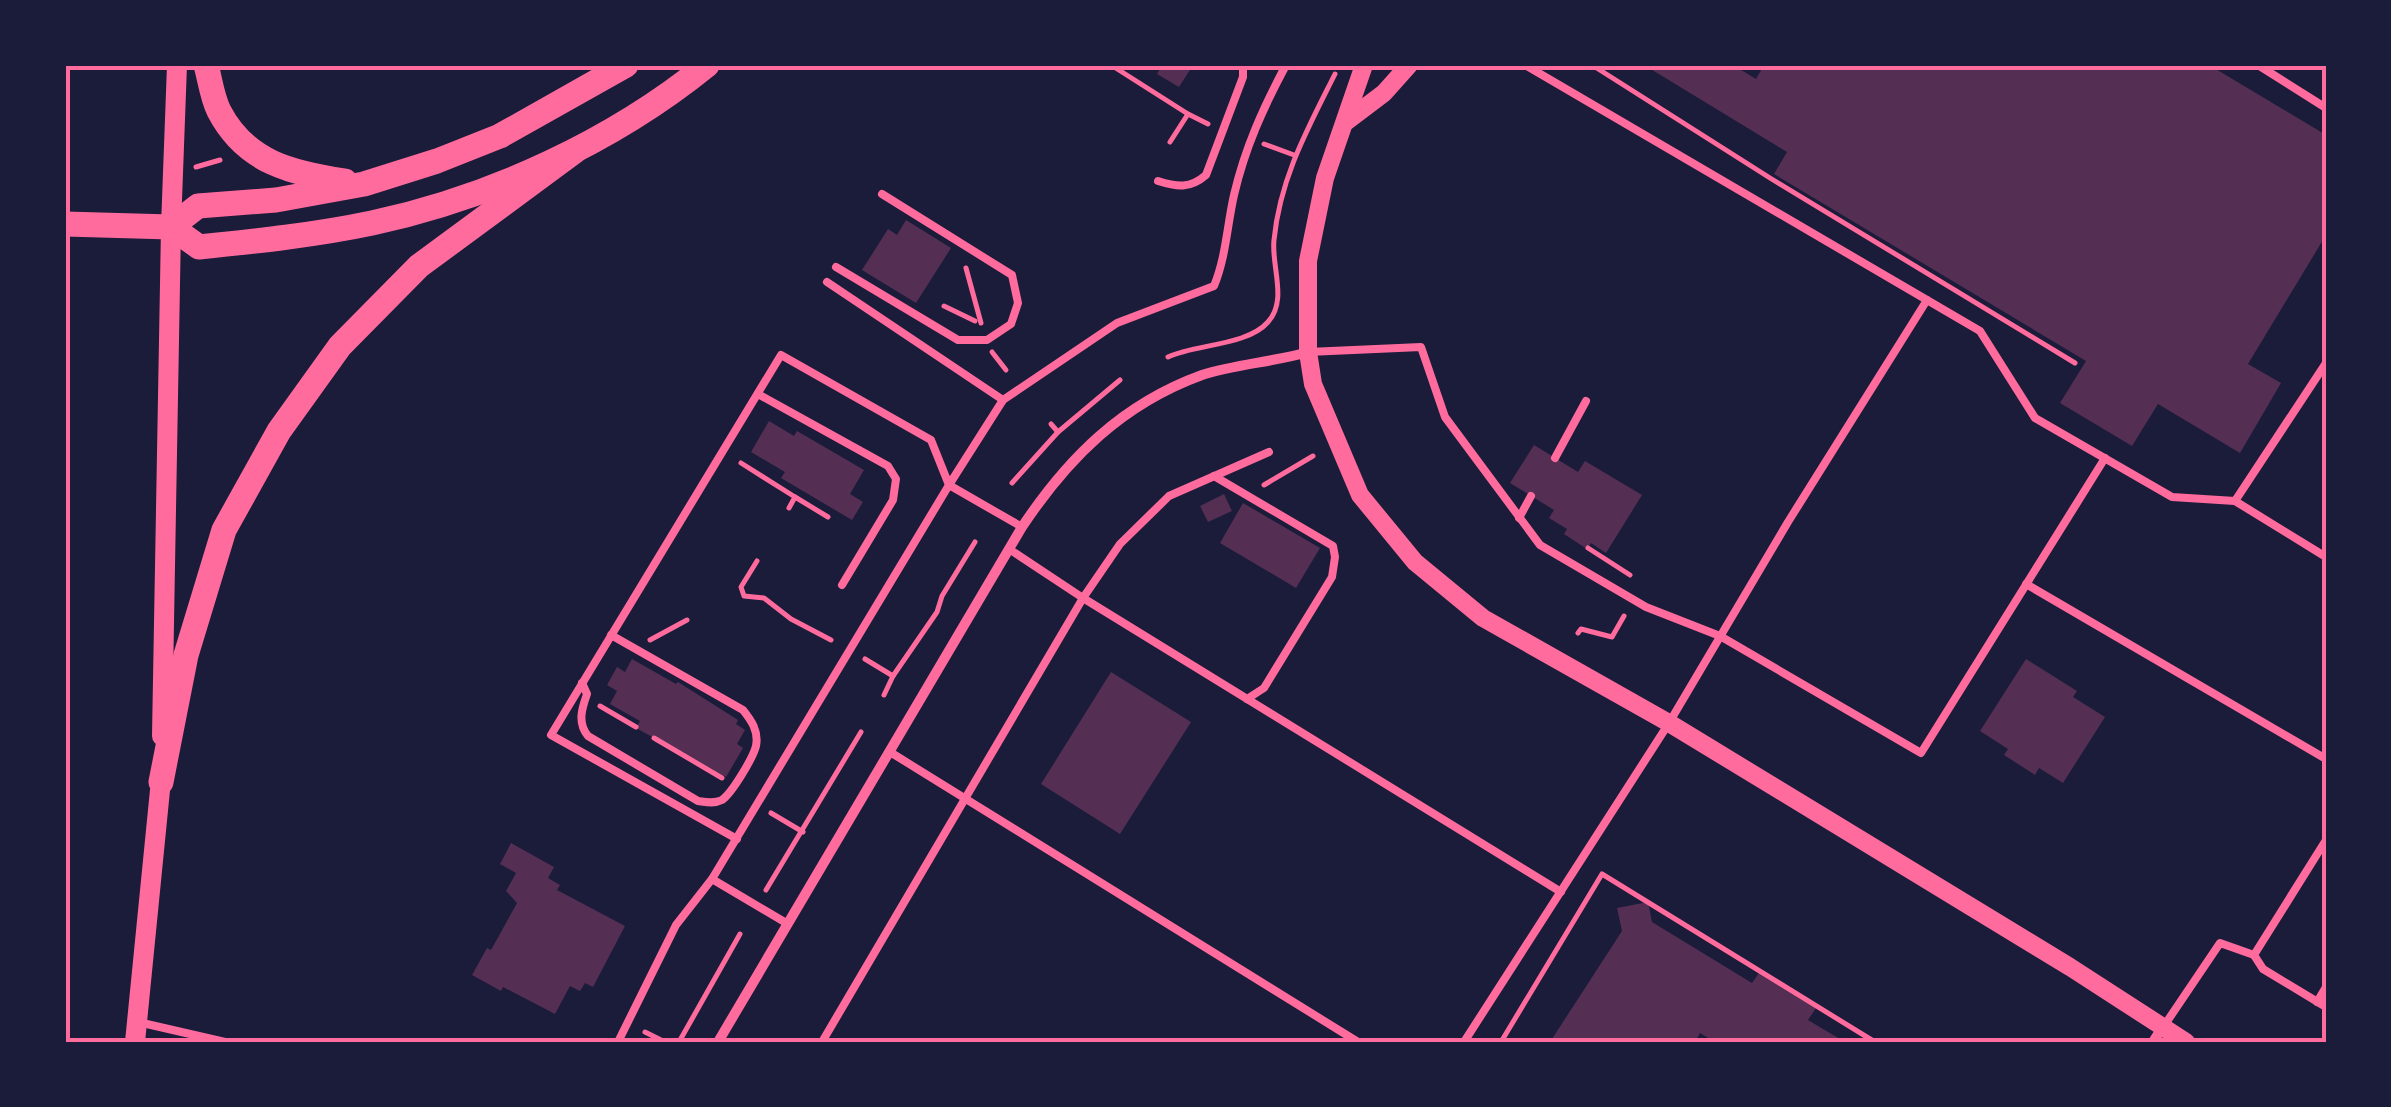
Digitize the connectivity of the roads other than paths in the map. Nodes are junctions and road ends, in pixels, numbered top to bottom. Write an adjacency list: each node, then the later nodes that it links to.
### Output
1 (177, 65): 18 (main road)
2 (206, 65): 15 (main road)
3 (626, 65): 15 (main road)
4 (707, 65): 13 (main road)
5 (1243, 65): 14 (lane)
6 (1286, 65): 25 (lane)
7 (1409, 65): 12 (street)
8 (1525, 65): 21 (lane)
9 (2258, 65): 11 (lane)
10 (1361, 67): 12 (street)
11 (2326, 108)
12 (1347, 121): 22 (street)
13 (575, 151): 18 (main road); 48 (main road)
14 (1158, 181)
15 (364, 184): 18 (main road)
16 (882, 194): 19 (lane)
17 (65, 224): 18 (main road)
18 (171, 227): 48 (main road)
19 (836, 266)
20 (827, 282): 25 (lane)
21 (1927, 300): 29 (lane); 42 (lane)
22 (1308, 352): 34 (lane); 35 (street); 45 (street)
23 (2326, 363): 33 (lane)
24 (758, 394): 31 (lane); 39 (lane); 41 (lane)
25 (1003, 400): 31 (lane)
26 (1586, 401): 28 (lane)
27 (1269, 452): 30 (lane)
28 (1555, 458)
29 (2105, 458): 33 (lane); 38 (lane)
30 (1214, 476): 40 (lane); 44 (lane)
31 (949, 485): 35 (lane); 50 (lane)
32 (1531, 496): 34 (lane)
33 (2235, 500): 37 (lane)
34 (1518, 518): 42 (lane)
35 (1022, 527): 36 (street)
36 (1010, 549): 40 (lane); 46 (street)
37 (2326, 556)
38 (2026, 584): 42 (lane); 47 (lane)
39 (842, 585)
40 (1083, 598): 44 (lane); 49 (lane)
41 (611, 636): 43 (lane); 43 (lane)
42 (1720, 636): 45 (lane)
43 (582, 682): 50 (lane)
44 (1247, 698): 53 (lane)
45 (1670, 723): 53 (lane); 59 (street)
46 (890, 752): 49 (lane); 54 (street)
47 (2326, 759)
48 (162, 782): 58 (main road)
49 (964, 800): 63 (lane); 64 (lane)
50 (737, 839): 52 (lane)
51 (2326, 840): 55 (lane)
52 (712, 879): 54 (lane); 61 (lane)
53 (1560, 892): 65 (lane)
54 (788, 924): 62 (street)
55 (2254, 955): 57 (lane); 59 (lane)
56 (2326, 988): 57 (lane)
57 (2322, 1005)
58 (137, 1032): 60 (lane)
59 (2158, 1035): 66 (street)
60 (225, 1042)
61 (618, 1042)
62 (718, 1042)
63 (822, 1042)
64 (1358, 1042)
65 (1464, 1042)
66 (2186, 1042)

